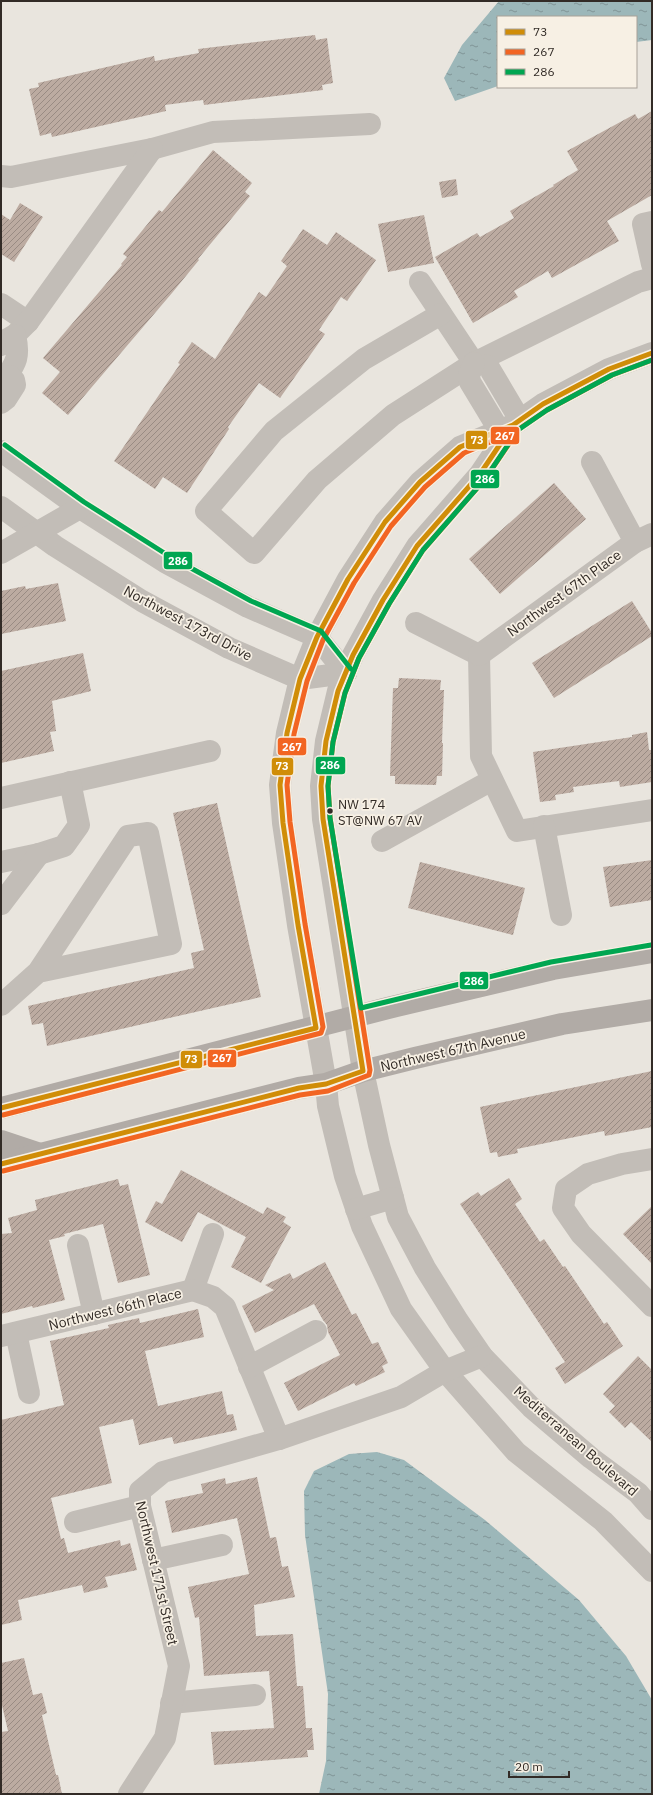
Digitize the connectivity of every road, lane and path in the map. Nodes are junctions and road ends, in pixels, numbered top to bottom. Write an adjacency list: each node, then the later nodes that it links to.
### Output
1 (370, 124): 2 (street)
2 (152, 149): 3 (street); 10 (street)
3 (1, 176)
4 (652, 222): 5 (street)
5 (652, 264)
6 (652, 278): 12 (street)
7 (420, 282): 9 (street)
8 (1, 304): 10 (street)
9 (441, 314): 12 (street); 12 (street)
10 (14, 334): 13 (street)
11 (652, 352): 15 (street)
12 (474, 363): 15 (street)
13 (3, 377): 14 (street)
14 (1, 403)
15 (511, 425): 24 (street); 26 (street, Mediterranean Boulevard)
16 (1, 451): 19 (street)
17 (592, 462): 21 (street)
18 (1, 507): 20 (street, Northwest 173rd Drive)
19 (80, 508): 20 (street); 24 (street)
20 (37, 533): 22 (street); 27 (street, Northwest 173rd Drive)
21 (644, 538): 25 (street, Northwest 67th Place)
22 (1, 553)
23 (416, 623): 25 (street)
24 (317, 637): 26 (street); 27 (street)
25 (479, 655): 29 (street)
26 (346, 673): 27 (street); 43 (street, Mediterranean Boulevard)
27 (300, 679): 44 (street)
28 (210, 751): 30 (street)
29 (492, 780): 33 (street); 34 (street)
30 (70, 782): 31 (street); 35 (street)
31 (1, 798)
32 (652, 810): 33 (street)
33 (544, 826): 38 (street)
34 (382, 841)
35 (39, 854): 36 (street); 37 (street)
36 (1, 862)
37 (1, 904)
38 (561, 915)
39 (652, 952): 43 (main road)
40 (38, 972): 40 (street); 41 (street)
41 (1, 1005)
42 (652, 1010): 45 (main road, Northwest 67th Avenue)
43 (355, 1017): 44 (main road); 45 (street, Mediterranean Boulevard)
44 (316, 1028): 46 (street); 47 (main road)
45 (363, 1071): 46 (main road, Northwest 67th Avenue); 52 (street, Mediterranean Boulevard)
46 (326, 1084): 49 (main road, Northwest 67th Avenue); 53 (street)
47 (1, 1108)
48 (1, 1141): 49 (main road)
49 (40, 1154): 51 (main road, Northwest 67th Avenue)
50 (652, 1159): 57 (street)
51 (1, 1164)
52 (393, 1198): 53 (street); 61 (street, Mediterranean Boulevard)
53 (356, 1209): 63 (street)
54 (213, 1234): 56 (street)
55 (78, 1245): 58 (street)
56 (193, 1290): 58 (street, Northwest 66th Place); 62 (street, Northwest 66th Place)
57 (652, 1306)
58 (94, 1314): 60 (street, Northwest 66th Place)
59 (316, 1331): 62 (street)
60 (8, 1335): 64 (street)
61 (482, 1356): 63 (street); 67 (street, Mediterranean Boulevard)
62 (249, 1367): 65 (street)
63 (445, 1371): 65 (street); 71 (street)
64 (30, 1393)
65 (279, 1439): 66 (street, Northwest 171st Street)
66 (140, 1506): 68 (street); 70 (street, Northwest 171st Street)
67 (652, 1509)
68 (75, 1522)
69 (222, 1545): 70 (street)
70 (153, 1560): 73 (street, Northwest 171st Street)
71 (652, 1571)
72 (255, 1695): 73 (street)
73 (172, 1703): 74 (street, Northwest 171st Street)
74 (129, 1794)

